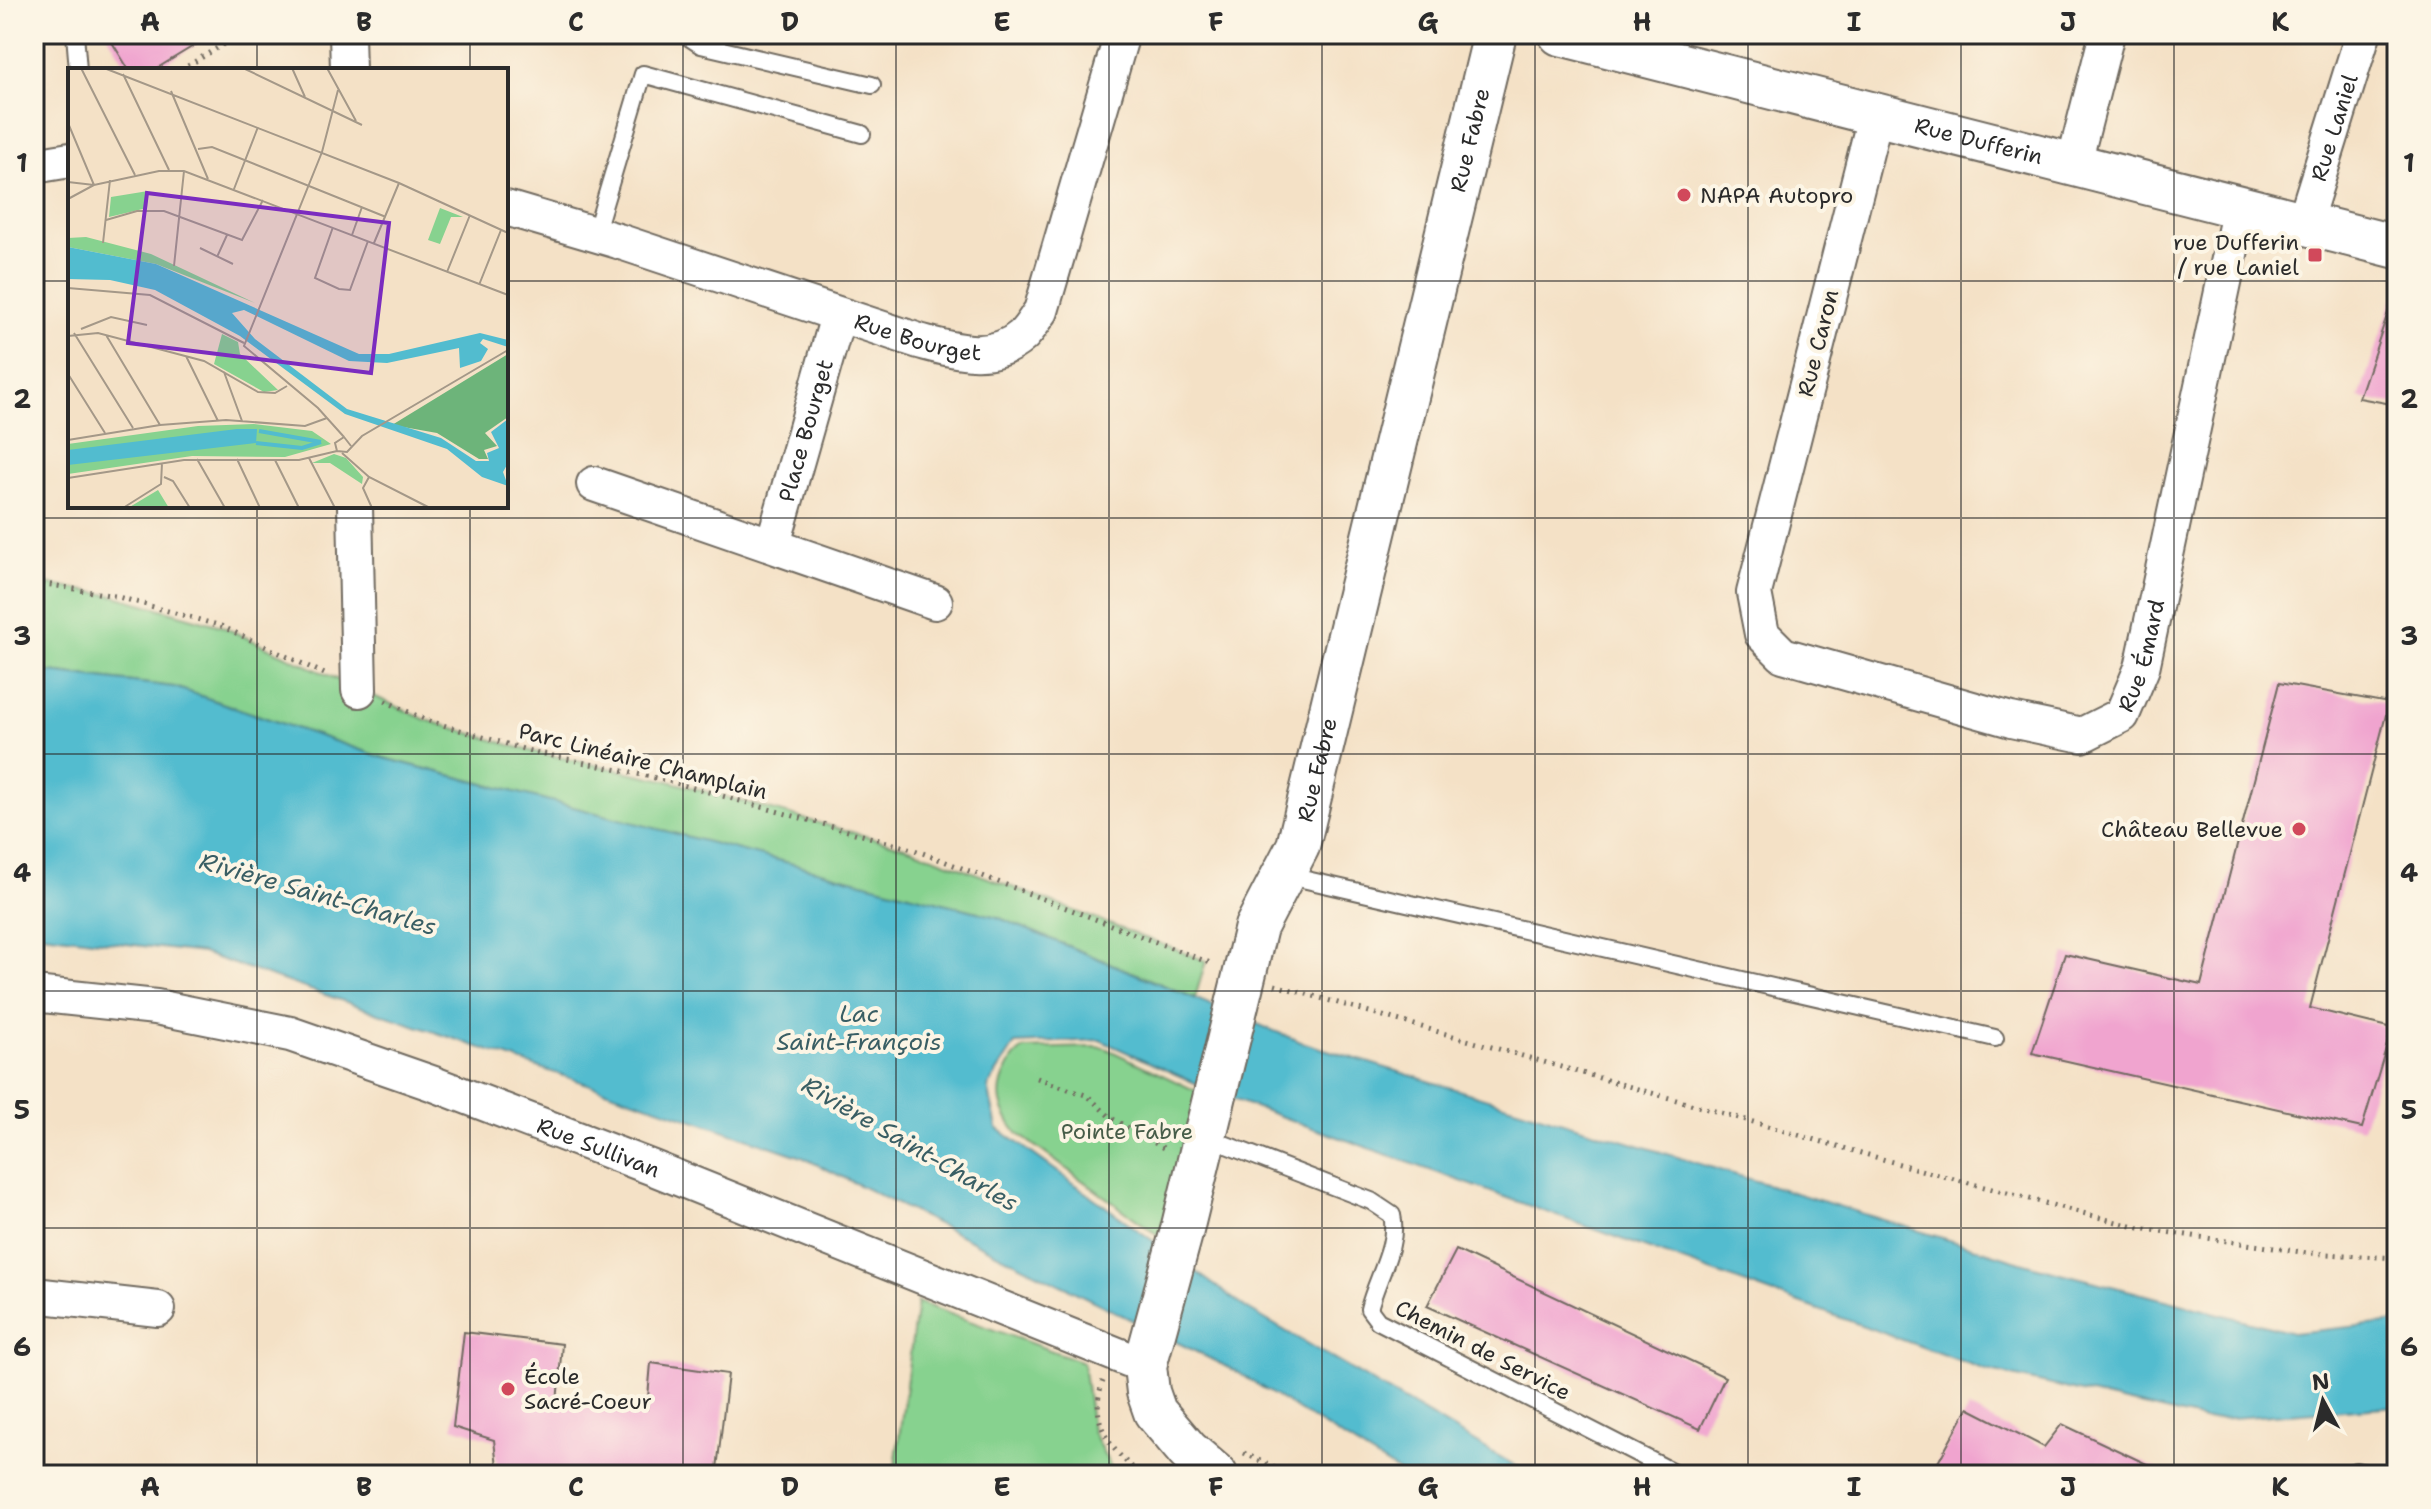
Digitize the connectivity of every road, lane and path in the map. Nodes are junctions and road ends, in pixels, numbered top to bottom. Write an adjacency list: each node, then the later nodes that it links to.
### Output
1 (75, 34): 10 (lane)
2 (240, 34): 11 (path)
3 (347, 34): 12 (street)
4 (684, 34): 13 (lane)
5 (1122, 34): 24 (street, Rue Bourget)
6 (1495, 34): 32 (street, Rue Fabre)
7 (1560, 34): 14 (street, Rue Dufferin)
8 (2107, 34): 17 (street)
9 (2363, 34): 21 (street, Rue Laniel)
10 (78, 68)
11 (184, 68)
12 (348, 68)
13 (872, 85)
14 (1876, 113): 17 (street, Rue Dufferin); 28 (street, Rue Caron)
15 (862, 134): 22 (lane)
16 (68, 160): 18 (street)
17 (2074, 163): 19 (street, Rue Dufferin)
18 (34, 166)
19 (2240, 207): 21 (street, Rue Dufferin); 28 (street, Rue Émard)
20 (508, 209): 22 (street, Rue Bourget)
21 (2304, 223): 23 (street, Rue Dufferin)
22 (595, 234): 24 (street, Rue Bourget)
23 (2397, 247)
24 (838, 316): 27 (street, Place Bourget)
25 (594, 484): 27 (street)
26 (355, 508): 31 (street)
27 (773, 544): 30 (street)
28 (1759, 573)
29 (34, 582): 31 (path, Parc Linéaire Champlain)
30 (935, 602)
31 (359, 690): 33 (path, Parc Linéaire Champlain)
32 (1283, 875): 33 (street, Rue Fabre); 35 (lane)
33 (1241, 989): 37 (street, Rue Fabre); 38 (path, Parc Linéaire Champlain)
34 (34, 994): 41 (street, Rue Sullivan)
35 (1995, 1038)
36 (1037, 1078): 37 (path)
37 (1206, 1136): 41 (street, Rue Fabre); 43 (lane, Chemin de Service)
38 (2397, 1258)
39 (34, 1295): 40 (street)
40 (158, 1309)
41 (1145, 1366): 42 (street, Rue Fabre)
42 (1216, 1475)
43 (1679, 1475)
44 (2345, 1475): 45 (lane)
45 (2375, 1475)

